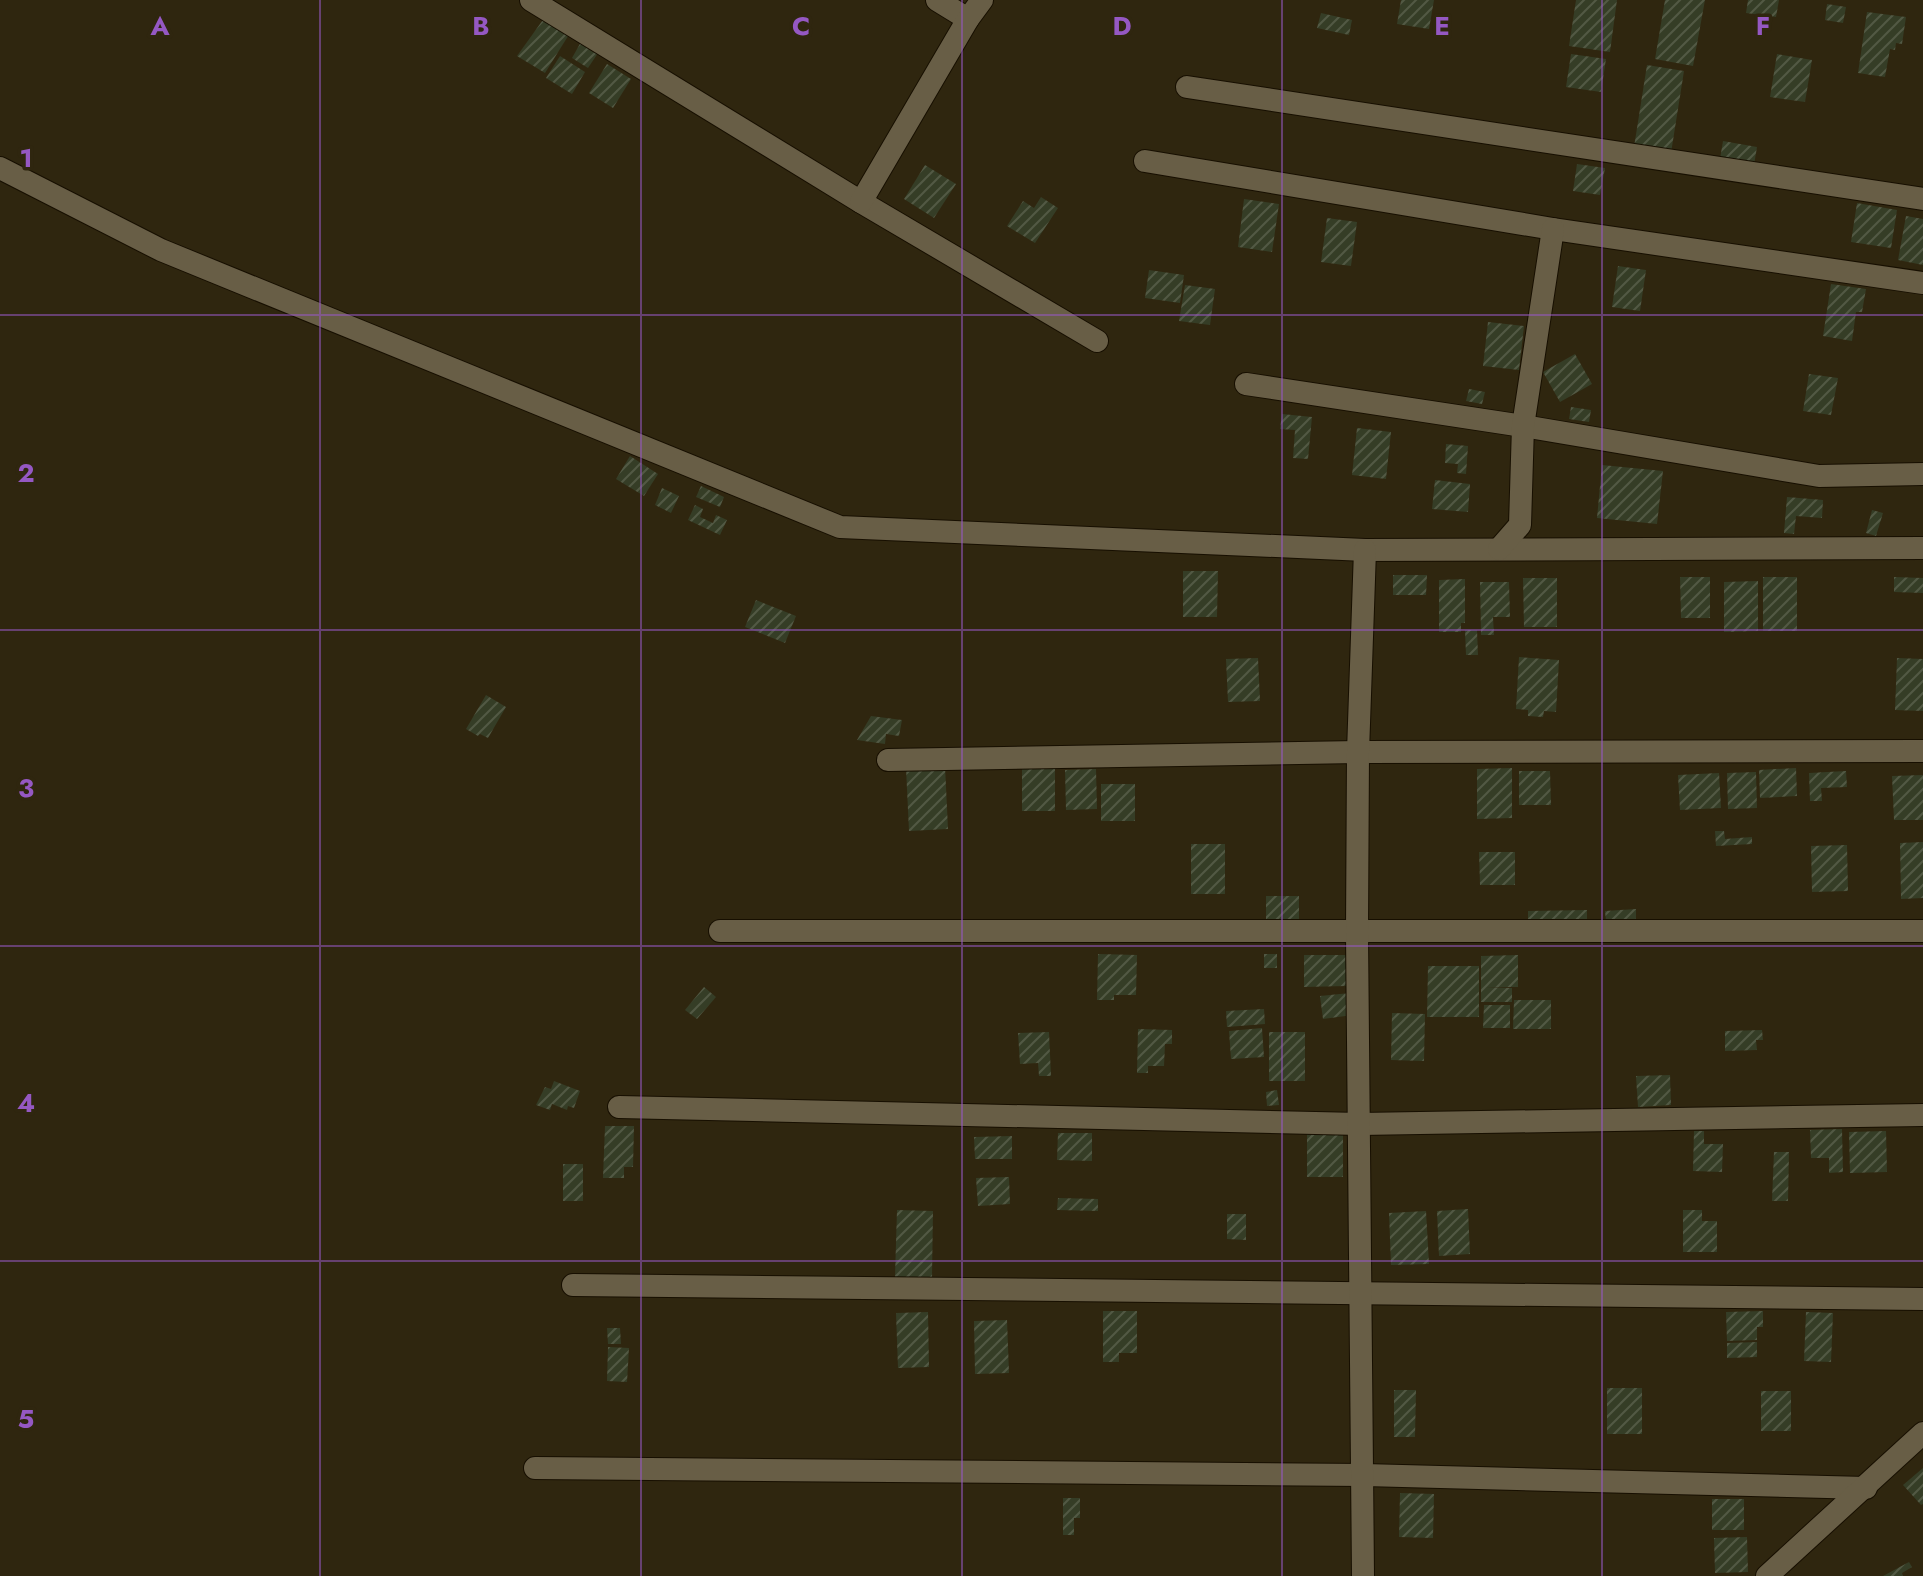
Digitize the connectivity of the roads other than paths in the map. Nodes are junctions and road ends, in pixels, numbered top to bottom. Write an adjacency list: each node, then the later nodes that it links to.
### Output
1 (531, 0): 9 (street)
2 (937, 0): 4 (street)
3 (982, 0): 4 (street)
4 (968, 19): 9 (street)
5 (1187, 87): 8 (street)
6 (1145, 161): 10 (street)
7 (0, 168): 18 (street)
8 (1923, 199)
9 (861, 202): 12 (street)
10 (1553, 229): 11 (street); 14 (street)
11 (1923, 283)
12 (1097, 341)
13 (1246, 384): 14 (street)
14 (1523, 426): 15 (street); 17 (street)
15 (1923, 474)
16 (1923, 548): 17 (street)
17 (1499, 549): 18 (street)
18 (1365, 550): 20 (street)
19 (1923, 751): 20 (street)
20 (1358, 752): 21 (street); 24 (street)
21 (888, 760)
22 (720, 931): 24 (street)
23 (1923, 931): 24 (street)
24 (1357, 933): 27 (street)
25 (619, 1107): 27 (street)
26 (1923, 1115): 27 (street)
27 (1360, 1124): 29 (street)
28 (573, 1285): 29 (street)
29 (1360, 1294): 30 (street); 33 (street)
30 (1923, 1299)
31 (1923, 1433): 34 (street)
32 (535, 1468): 33 (street)
33 (1364, 1475): 34 (street); 35 (street)
34 (1866, 1488): 36 (street)
35 (1363, 1576)
36 (1767, 1576)

